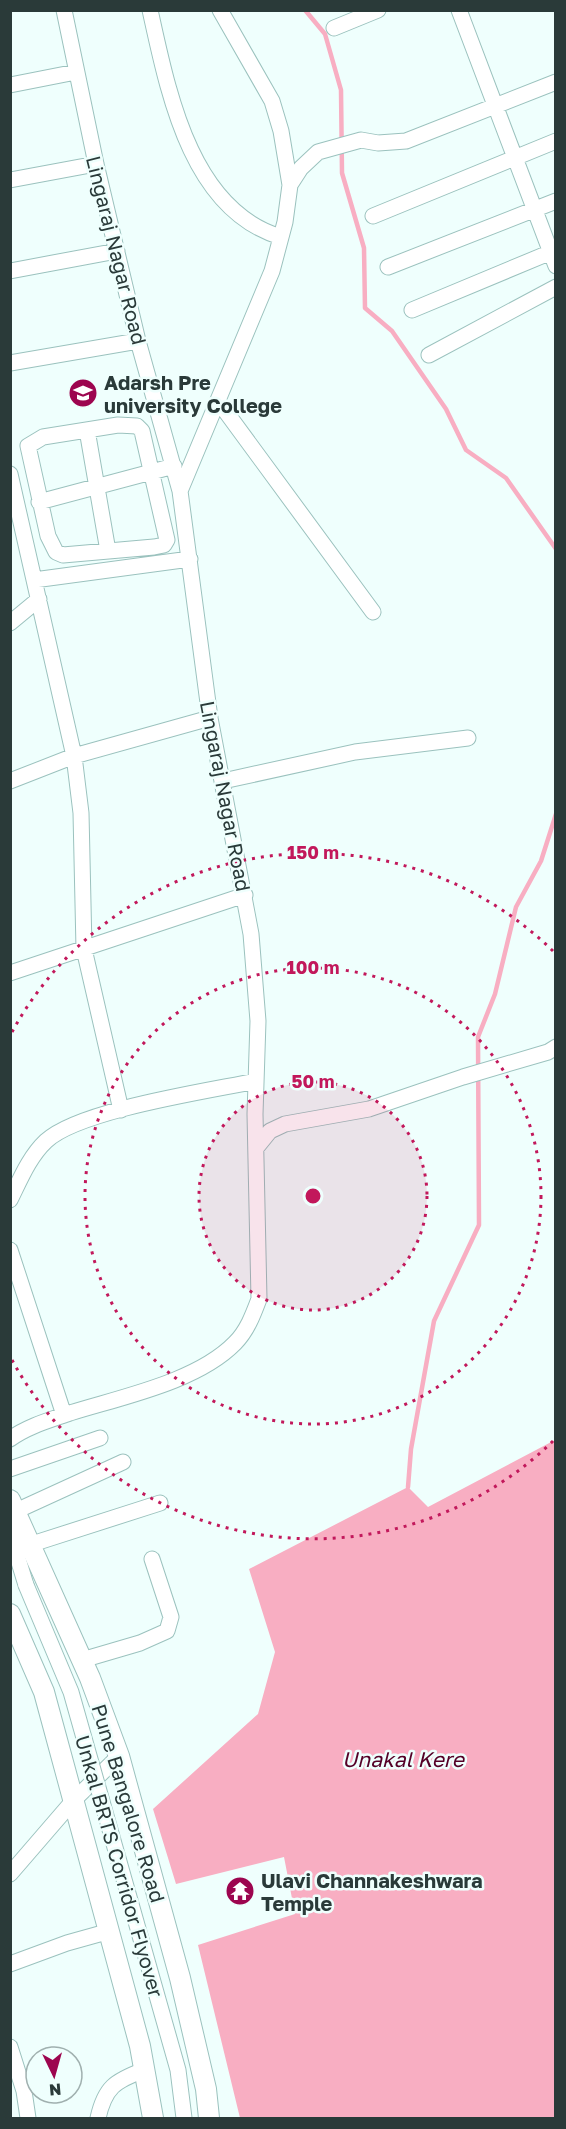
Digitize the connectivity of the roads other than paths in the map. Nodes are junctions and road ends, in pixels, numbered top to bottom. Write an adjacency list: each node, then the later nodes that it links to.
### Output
1 (64, 10): 7 (street, Lingaraj Nagar Road)
2 (150, 10): 19 (street)
3 (220, 10): 15 (street)
4 (378, 10): 6 (street)
5 (459, 10): 10 (street)
6 (334, 28)
7 (76, 72): 9 (street); 13 (street, Lingaraj Nagar Road)
8 (555, 82): 10 (street)
9 (10, 85)
10 (495, 107): 12 (street); 15 (street)
11 (555, 141): 12 (street)
12 (514, 157): 17 (street); 18 (street)
13 (96, 164): 14 (street); 20 (street, Lingaraj Nagar Road)
14 (10, 180)
15 (290, 185): 19 (street)
16 (555, 201): 17 (street)
17 (534, 210): 21 (street); 22 (street)
18 (373, 216)
19 (281, 237): 29 (street)
20 (117, 251): 23 (street); 26 (street, Lingaraj Nagar Road)
21 (554, 256): 25 (street)
22 (388, 267)
23 (10, 271)
24 (555, 286): 27 (street)
25 (412, 310)
26 (138, 341): 28 (street); 31 (street, Lingaraj Nagar Road)
27 (429, 355)
28 (10, 363)
29 (218, 401): 35 (street); 41 (street)
30 (87, 430): 32 (street); 34 (street); 36 (street)
31 (174, 466): 32 (street); 35 (street, Lingaraj Nagar Road)
32 (152, 473): 34 (street); 37 (street)
33 (10, 474): 39 (street)
34 (97, 488): 36 (street); 37 (street)
35 (180, 492): 38 (street, Lingaraj Nagar Road)
36 (39, 501): 37 (street)
37 (108, 551)
38 (190, 559): 39 (street); 43 (street, Lingaraj Nagar Road)
39 (34, 580): 40 (street)
40 (39, 599): 42 (street); 45 (street)
41 (373, 612)
42 (10, 622)
43 (210, 718): 45 (street); 47 (street, Lingaraj Nagar Road)
44 (468, 738): 47 (street)
45 (74, 756): 46 (street); 49 (street)
46 (10, 781)
47 (223, 781): 48 (street, Lingaraj Nagar Road)
48 (245, 896): 49 (street); 52 (street, Lingaraj Nagar Road)
49 (84, 949): 50 (street); 53 (street)
50 (10, 973)
51 (555, 1047): 54 (street)
52 (256, 1081): 53 (street); 54 (street, Lingaraj Nagar Road)
53 (121, 1110): 55 (street)
54 (257, 1147): 57 (street, Lingaraj Nagar Road)
55 (10, 1200)
56 (10, 1250): 57 (street)
57 (64, 1415): 59 (street, Lingaraj Nagar Road)
58 (100, 1438): 61 (street)
59 (10, 1439)
60 (123, 1462): 63 (street)
61 (10, 1469)
62 (160, 1503): 65 (street)
63 (13, 1505): 65 (main road, Pune Bangalore Road)
64 (10, 1533): 68 (street)
65 (32, 1544): 70 (main road, Pune Bangalore Road)
66 (152, 1559): 70 (street)
67 (10, 1563): 68 (street)
68 (26, 1585): 81 (street, Unkal BRTS Corridor Flyover, bridge)
69 (10, 1614): 72 (main road)
70 (82, 1660): 71 (main road, Pune Bangalore Road)
71 (119, 1756): 72 (street); 82 (main road, Pune Bangalore Road)
72 (73, 1801): 73 (street); 74 (main road)
73 (10, 1874)
74 (110, 1931): 75 (street); 77 (main road)
75 (10, 1964)
76 (10, 2047): 78 (street)
77 (144, 2070): 79 (street); 80 (main road)
78 (28, 2118)
79 (98, 2118)
80 (153, 2118)
81 (184, 2118)
82 (209, 2118)

